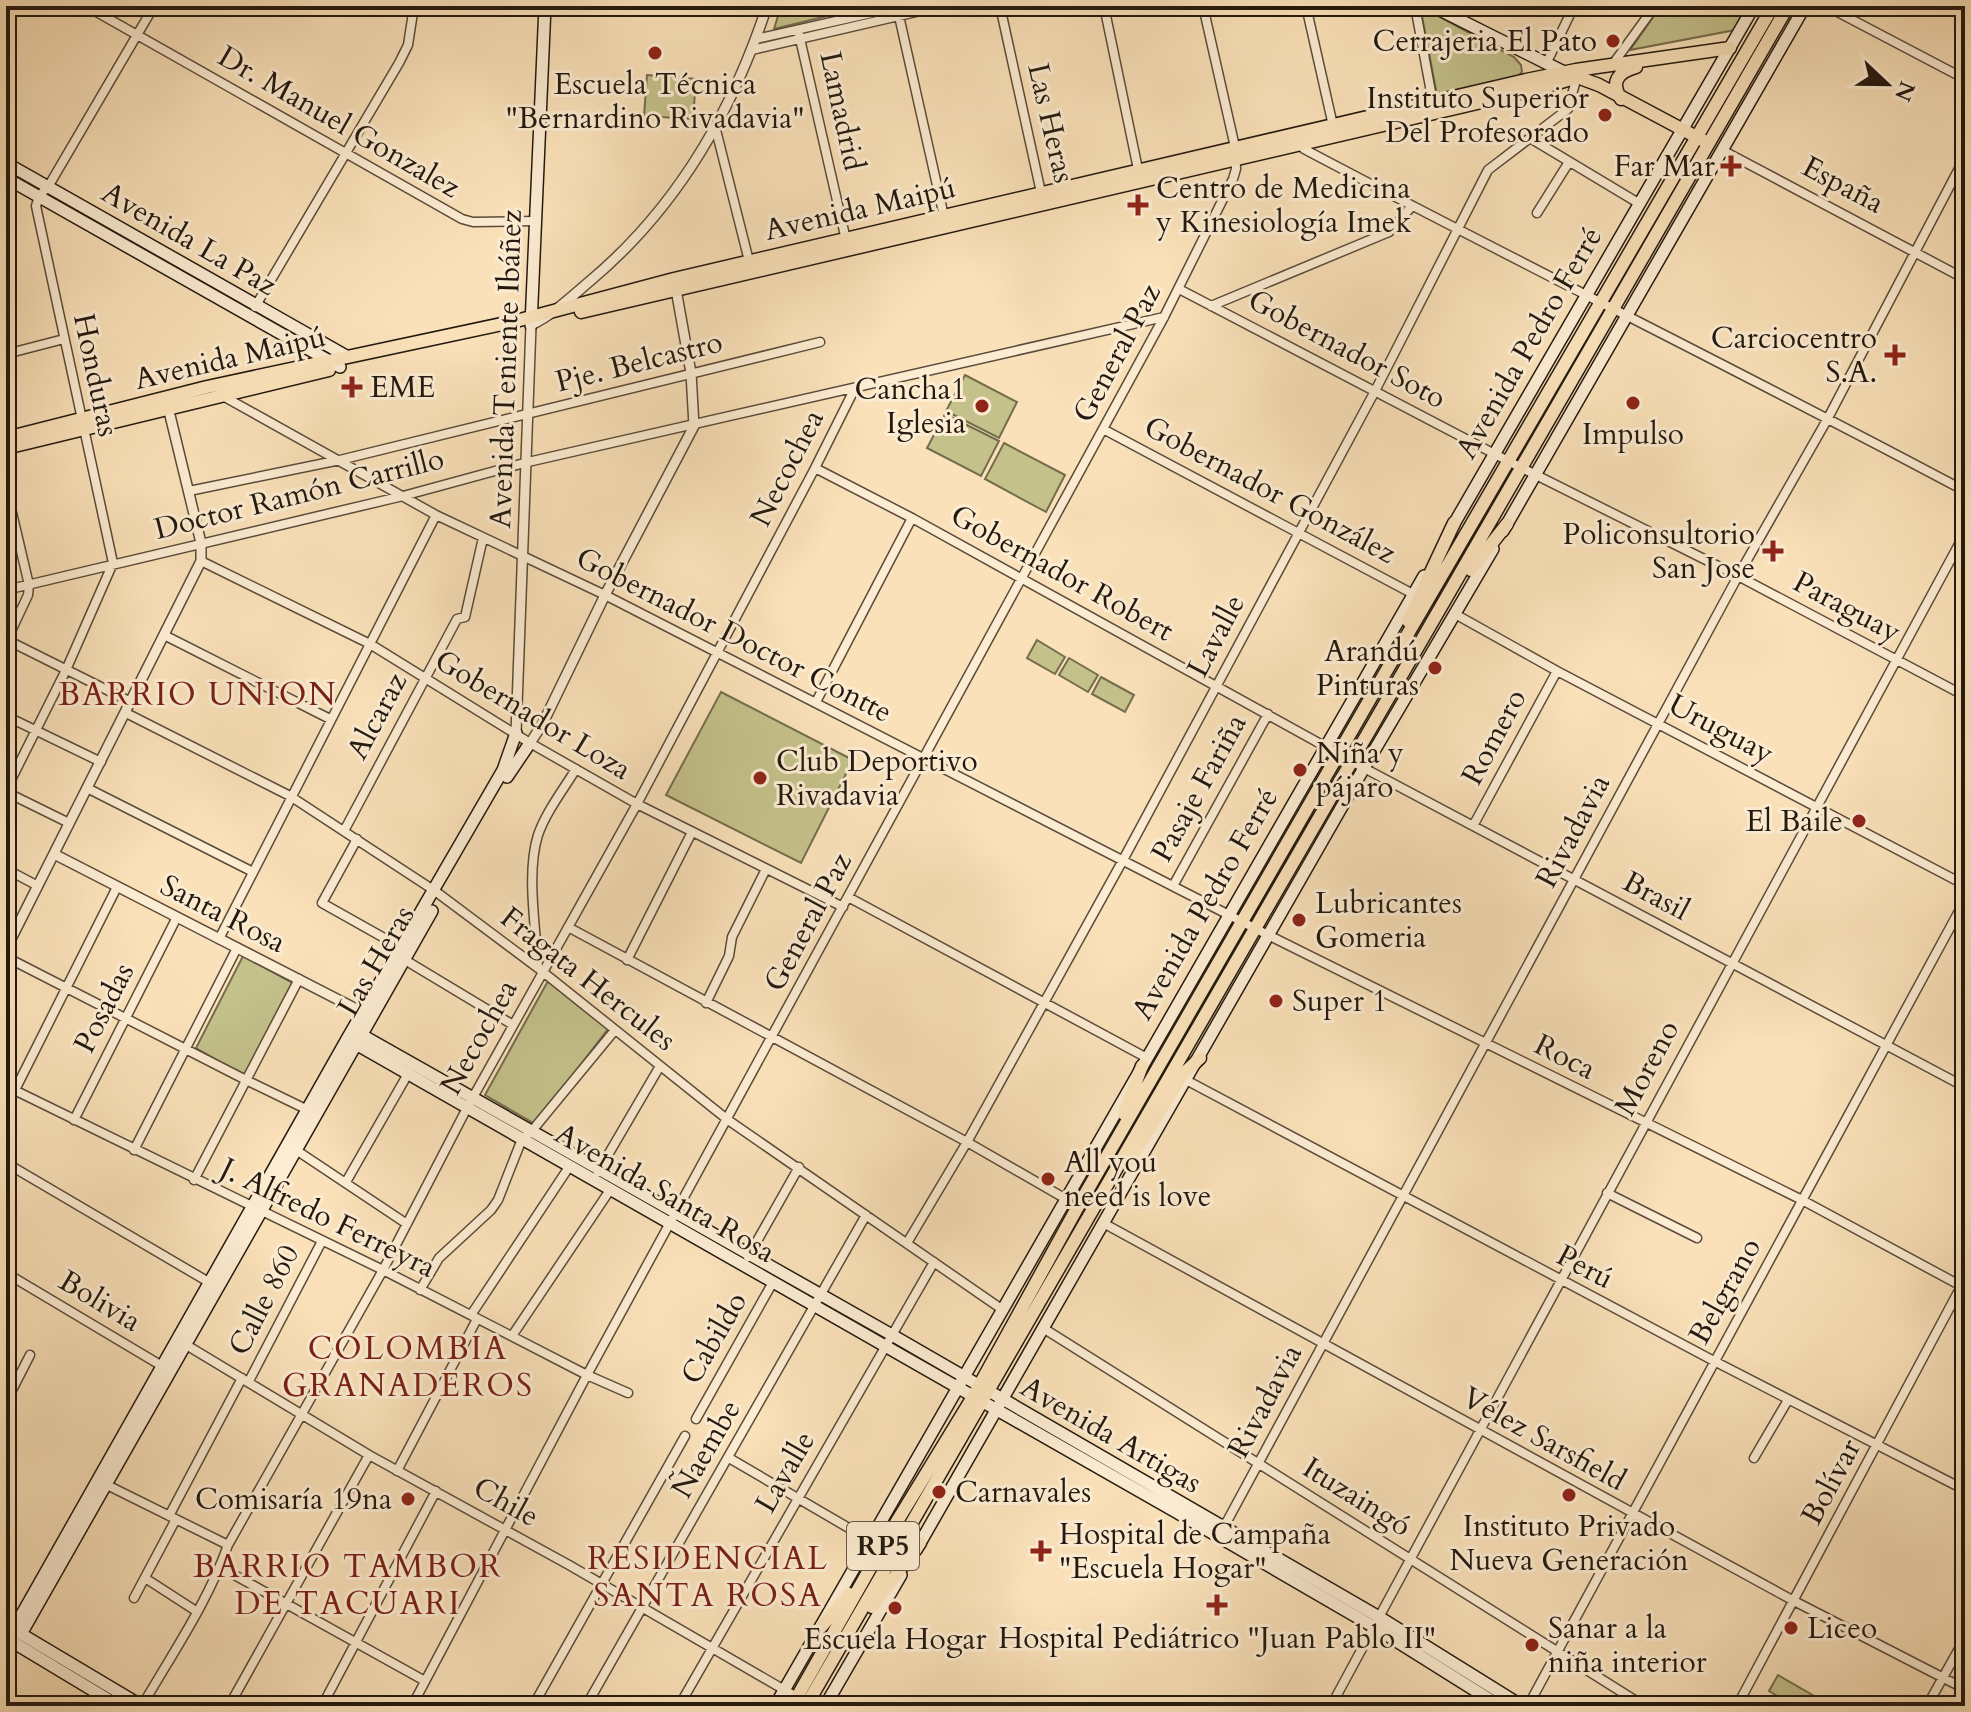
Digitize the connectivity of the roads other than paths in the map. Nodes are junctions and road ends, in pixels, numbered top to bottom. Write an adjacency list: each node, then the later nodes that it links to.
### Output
1 (86, 6): 23 (street, Dr. Manuel Gonzalez)
2 (154, 6): 23 (street)
3 (414, 6): 43 (street)
4 (545, 6): 56 (main road, Avenida Teniente Ibáñez)
5 (767, 6): 25 (street)
6 (853, 6): 22 (street, Lamadrid)
7 (942, 6): 21 (street)
8 (1000, 6): 52 (street, Las Heras)
9 (1104, 6): 48 (street)
10 (1203, 6): 44 (street)
11 (1306, 6): 36 (street)
12 (1415, 6): 35 (street)
13 (1432, 6): 29 (main road)
14 (1574, 6): 29 (street)
15 (1655, 6): 30 (street)
16 (1754, 6): 26 (main road, Avenida Pedro Ferré)
17 (1773, 6): 41 (main road)
18 (1788, 6): 41 (main road)
19 (1805, 6): 42 (main road)
20 (1826, 6): 33 (street)
21 (900, 9): 22 (street); 57 (street)
22 (858, 20): 24 (street)
23 (137, 34): 43 (street, Dr. Manuel Gonzalez); 50 (street)
24 (800, 34): 25 (street); 27 (street); 59 (street, Lamadrid)
25 (756, 39): 27 (street)
26 (1730, 48): 28 (main road, Avenida Maipú); 38 (main road, Avenida Pedro Ferré)
27 (752, 50): 37 (street)
28 (1689, 54): 30 (main road, Avenida Maipú); 34 (main road)
29 (1546, 64): 31 (main road)
30 (1613, 65): 32 (main road, Avenida Maipú)
31 (1564, 72): 32 (main road); 35 (main road, Avenida Maipú)
32 (1578, 73): 34 (main road); 35 (main road, Avenida Maipú); 40 (street, Lavalle)
33 (1965, 79)
34 (1621, 99): 38 (main road)
35 (1434, 106): 36 (main road, Avenida Maipú)
36 (1334, 129): 39 (main road, Avenida Maipú)
37 (716, 130): 61 (street); 68 (street)
38 (1683, 130): 41 (main road); 53 (main road, Avenida Pedro Ferré)
39 (1298, 138): 44 (main road, Avenida Maipú); 54 (street)
40 (1530, 138): 46 (street); 58 (street, Lavalle)
41 (1703, 140): 42 (main road, España); 67 (main road, Avenida Pedro Ferré)
42 (1722, 150): 60 (street, España); 70 (main road)
43 (346, 153): 56 (street, Dr. Manuel Gonzalez); 69 (street)
44 (1235, 153): 48 (main road, Avenida Maipú); 64 (street, General Paz)
45 (1965, 157): 60 (street, Rivadavia)
46 (1569, 162): 53 (street); 55 (street)
47 (6, 163): 50 (main road, Avenida La Paz)
48 (1139, 176): 52 (main road, Avenida Maipú)
49 (6, 178): 51 (main road, Avenida La Paz)
50 (48, 187): 51 (street); 69 (main road, Avenida La Paz)
51 (39, 196): 69 (main road, Avenida La Paz); 73 (street, Honduras)
52 (1043, 198): 57 (main road, Avenida Maipú)
53 (1640, 204): 65 (main road, Avenida Pedro Ferré)
54 (1412, 206): 58 (street); 66 (street)
55 (1537, 213)
56 (535, 221): 72 (main road, Avenida Teniente Ibáñez)
57 (945, 221): 59 (main road, Avenida Maipú)
58 (1459, 229): 65 (street); 79 (street, Lavalle)
59 (847, 244): 61 (main road, Avenida Maipú)
60 (1915, 253): 62 (street, España); 83 (street, Rivadavia)
61 (751, 267): 63 (main road, Avenida Maipú)
62 (1965, 279)
63 (675, 284): 68 (main road, Avenida Maipú); 72 (main road, Avenida Maipú); 77 (street)
64 (1179, 289): 66 (street, Gobernador Soto); 71 (street, General Paz)
65 (1586, 296): 67 (street); 89 (main road, Avenida Pedro Ferré)
66 (1211, 306): 79 (street, Gobernador Soto)
67 (1606, 306): 70 (street); 92 (main road, Avenida Pedro Ferré)
68 (556, 310): 72 (main road, Avenida Maipú)
69 (254, 311): 76 (main road, Avenida La Paz); 76 (main road, Avenida La Paz)
70 (1626, 316): 83 (street); 94 (main road)
71 (1164, 317): 78 (street, Doctor Ramón Carrillo); 86 (street, General Paz)
72 (532, 321): 76 (main road, Avenida Maipú); 82 (street, Avenida Teniente Ibáñez)
73 (64, 339): 75 (street); 84 (street, Honduras)
74 (820, 342): 77 (street, Pje. Belcastro)
75 (6, 354)
76 (340, 362): 80 (main road, Avenida Maipú); 84 (main road, Avenida Maipú)
77 (691, 373): 82 (street, Pje. Belcastro); 85 (street)
78 (855, 388): 85 (street, Doctor Ramón Carrillo); 93 (street, Necochea)
79 (1375, 391): 89 (street, Gobernador Soto); 103 (street, Lavalle)
80 (221, 395): 81 (main road, Avenida Maipú); 90 (street, Gobernador Doctor Contte)
81 (168, 407): 84 (main road, Avenida Maipú); 96 (street)
82 (529, 414): 90 (street, Pje. Belcastro); 91 (street, Avenida Teniente Ibáñez)
83 (1828, 418): 97 (street); 110 (street, Rivadavia)
84 (82, 424): 87 (main road, Avenida Maipú); 88 (main road, Avenida Maipú); 109 (street, Honduras)
85 (694, 426): 91 (street, Doctor Ramón Carrillo); 115 (street, Las Heras)
86 (1103, 429): 103 (street, Gobernador González); 111 (street, General Paz)
87 (6, 438)
88 (6, 448)
89 (1495, 454): 92 (street, Gobernador Soto); 101 (main road, Avenida Pedro Ferré)
90 (340, 460): 96 (street, Pje. Belcastro); 98 (street, Gobernador Doctor Contte)
91 (528, 462): 98 (street, Doctor Ramón Carrillo); 107 (street, Avenida Teniente Ibáñez)
92 (1515, 465): 94 (street, Gobernador Soto); 117 (main road, Avenida Pedro Ferré); 126 (main road, Avenida Pedro Ferré)
93 (815, 468): 100 (street, Gobernador Robert); 121 (street, Necochea)
94 (1535, 475): 102 (main road); 110 (street, Paraguay)
95 (6, 487): 112 (street)
96 (189, 491): 106 (street)
97 (1965, 491)
98 (403, 496): 99 (street, Gobernador Doctor Contte); 106 (street, Doctor Ramón Carrillo)
99 (436, 515): 105 (street, Gobernador Doctor Contte); 120 (street)
100 (912, 518): 111 (street, Gobernador Robert); 130 (street)
101 (1454, 523): 114 (main road, Avenida Pedro Ferré); 126 (main road)
102 (1507, 524): 116 (main road); 117 (main road)
103 (1298, 531): 114 (street, Gobernador González); 127 (street, Lavalle)
104 (1965, 533): 122 (street, Moreno)
105 (483, 538): 107 (street, Gobernador Doctor Contte); 125 (street, Alcaraz)
106 (201, 543): 108 (street); 109 (street, Doctor Ramón Carrillo)
107 (523, 556): 115 (street, Gobernador Doctor Contte); 137 (street, Avenida Teniente Ibáñez)
108 (201, 561): 118 (street); 120 (street, Gobernador Loza)
109 (113, 563): 112 (street, Doctor Ramón Carrillo); 123 (street)
110 (1738, 576): 122 (street, Paraguay); 135 (street, Rivadavia)
111 (1022, 578): 127 (street, Gobernador Robert); 141 (street, General Paz)
112 (29, 585): 113 (street, Doctor Ramón Carrillo); 119 (street)
113 (6, 590)
114 (1413, 594): 139 (main road, Avenida Pedro Ferré)
115 (605, 595): 121 (street, Gobernador Doctor Contte); 138 (street, Las Heras)
116 (1455, 614): 124 (street, Uruguay); 143 (main road)
117 (1435, 621): 140 (main road, Avenida Pedro Ferré)
118 (164, 635): 129 (street); 134 (street)
119 (6, 641): 123 (street)
120 (370, 644): 125 (street, Gobernador Loza); 134 (street)
121 (718, 653): 130 (street, Gobernador Doctor Contte); 148 (street, Necochea)
122 (1895, 661): 128 (street, Paraguay); 149 (street, Moreno)
123 (66, 670): 129 (street); 136 (street)
124 (1557, 671): 135 (street, Uruguay); 151 (street, Romero)
125 (424, 678): 137 (street, Gobernador Loza); 152 (street, Alcaraz)
126 (1381, 680): 140 (main road, Avenida Pedro Ferré)
127 (1218, 686): 132 (street, Gobernador Robert); 156 (street, Lavalle)
128 (1965, 696)
129 (131, 702): 131 (street)
130 (816, 702): 141 (street, Gobernador Doctor Contte)
131 (126, 713): 142 (street); 147 (street, Fragata Hercules)
132 (1268, 714): 139 (street, Gobernador Robert); 163 (street, Pasaje Fariña)
133 (6, 716): 136 (street)
134 (330, 719): 147 (street)
135 (1658, 723): 149 (street, Uruguay); 160 (street, Rivadavia)
136 (36, 731): 142 (street); 146 (street)
137 (516, 733): 138 (street, Gobernador Loza); 165 (main road, Las Heras)
138 (530, 743): 144 (street, Gobernador Loza); 165 (main road, Las Heras)
139 (1325, 746): 140 (street, Brasil); 169 (main road, Avenida Pedro Ferré)
140 (1346, 757): 143 (street, Brasil); 171 (main road, Avenida Pedro Ferré)
141 (924, 758): 156 (street, Gobernador Doctor Contte); 166 (street, General Paz)
142 (101, 762): 145 (street)
143 (1364, 768): 151 (street, Brasil); 173 (main road)
144 (576, 769): 148 (street, Gobernador Loza); 182 (street)
145 (87, 788): 150 (street); 159 (street)
146 (6, 791): 150 (street)
147 (290, 796): 152 (street, Fragata Hercules); 159 (street)
148 (637, 804): 153 (street, Gobernador Loza); 172 (street, Necochea)
149 (1817, 807): 161 (street, Uruguay); 181 (street, Moreno)
150 (69, 823): 155 (street)
151 (1473, 826): 160 (street, Brasil)
152 (344, 831): 154 (street, Fragata Hercules)
153 (692, 832): 158 (street, Gobernador Loza); 180 (street)
154 (357, 839): 165 (street, Fragata Hercules); 178 (street)
155 (54, 854): 162 (street); 164 (street, Santa Rosa)
156 (1123, 860): 163 (street, Gobernador Doctor Contte); 185 (street, Lavalle)
157 (6, 869): 162 (street)
158 (766, 869): 168 (street, Gobernador Loza); 186 (street)
159 (253, 872): 175 (street)
160 (1575, 880): 181 (street, Brasil); 193 (street, Rivadavia)
161 (1965, 885)
162 (38, 886): 174 (street)
163 (1173, 886): 169 (street, Gobernador Doctor Contte)
164 (117, 887): 170 (street, Santa Rosa); 184 (street)
165 (438, 893): 178 (main road, Las Heras); 182 (street, Fragata Hercules)
166 (848, 897): 168 (street, General Paz); 185 (street)
167 (1965, 900): 194 (street, Belgrano)
168 (843, 907): 192 (street, General Paz)
169 (1229, 915): 171 (street, Roca); 197 (main road, Avenida Pedro Ferré)
170 (177, 917): 175 (street, Santa Rosa); 188 (street, Posadas)
171 (1248, 925): 173 (street, Roca); 225 (main road, Avenida Pedro Ferré); 227 (main road, Avenida Pedro Ferré)
172 (568, 927): 180 (street); 182 (street, Necochea)
173 (1268, 935): 193 (street, Roca); 196 (main road)
174 (8, 937): 177 (street)
175 (219, 939): 176 (street, Santa Rosa)
176 (237, 948): 183 (street, Santa Rosa); 195 (street)
177 (6, 949)
178 (403, 954): 187 (main road, Las Heras); 189 (street)
179 (6, 957): 184 (street)
180 (627, 960): 186 (street)
181 (1731, 963): 194 (street, Brasil); 208 (street, Moreno)
182 (540, 970): 189 (street, Necochea); 190 (street, Fragata Hercules)
183 (299, 979): 187 (street, Santa Rosa); 200 (street)
184 (65, 988): 188 (street); 203 (street)
185 (1046, 1002): 197 (street); 210 (street, Lavalle)
186 (706, 1003): 192 (street)
187 (367, 1014): 191 (main road, Las Heras)
188 (124, 1018): 195 (street); 206 (street, Posadas)
189 (513, 1025): 204 (street, Necochea)
190 (615, 1030): 198 (street, Fragata Hercules); 209 (street)
191 (354, 1037): 199 (main road, Avenida Santa Rosa); 205 (main road, Las Heras)
192 (772, 1038): 207 (street, General Paz); 210 (street)
193 (1485, 1043): 208 (street, Roca); 221 (street, Rivadavia)
194 (1885, 1044): 202 (street, Brasil); 223 (street, Belgrano)
195 (185, 1049): 200 (street); 211 (street)
196 (1200, 1058): 201 (main road); 227 (main road)
197 (1144, 1062): 222 (main road, Avenida Pedro Ferré); 225 (main road)
198 (660, 1066): 207 (street, Fragata Hercules); 216 (street)
199 (410, 1069): 204 (main road, Avenida Santa Rosa); 218 (street)
200 (246, 1080): 205 (street); 217 (street)
201 (1186, 1080): 221 (street, Perú); 230 (main road)
202 (1965, 1087)
203 (10, 1088): 206 (street, J. Alfredo Ferreyra)
204 (470, 1103): 209 (main road, Avenida Santa Rosa); 229 (street, Necochea)
205 (312, 1112): 212 (main road, Las Heras); 224 (main road, Las Heras)
206 (74, 1120): 211 (street, J. Alfredo Ferreyra)
207 (728, 1120): 215 (street, Fragata Hercules); 228 (street, General Paz)
208 (1645, 1122): 220 (street, Moreno); 223 (street, Roca)
209 (527, 1136): 214 (main road, Avenida Santa Rosa); 216 (main road, Avenida Santa Rosa); 242 (street)
210 (967, 1142): 222 (street); 233 (street, Lavalle)
211 (134, 1150): 217 (street, J. Alfredo Ferreyra)
212 (296, 1150): 218 (street); 224 (main road, Las Heras)
213 (6, 1163): 241 (street)
214 (569, 1167): 216 (main road, Avenida Santa Rosa); 246 (street)
215 (799, 1167): 226 (street, Fragata Hercules); 234 (street, Cabildo)
216 (596, 1175): 219 (main road, Avenida Santa Rosa); 228 (main road, Avenida Santa Rosa)
217 (194, 1180): 224 (street, J. Alfredo Ferreyra)
218 (346, 1182): 229 (street)
219 (610, 1190): 228 (main road, Avenida Santa Rosa); 248 (street)
220 (1607, 1193): 231 (street); 238 (street, Moreno)
221 (1401, 1197): 238 (street, Perú); 251 (street, Rivadavia)
222 (1066, 1199): 245 (main road, Avenida Pedro Ferré)
223 (1802, 1200): 240 (street, Roca); 253 (street, Belgrano)
224 (257, 1209): 232 (street, J. Alfredo Ferreyra); 241 (main road, Las Heras)
225 (1076, 1210): 259 (main road, Avenida Pedro Ferré)
226 (866, 1215): 233 (street, Fragata Hercules); 243 (street, Ñaembe)
227 (1089, 1218): 259 (main road, Avenida Pedro Ferré)
228 (674, 1220): 234 (main road, Avenida Santa Rosa); 255 (street, General Paz)
229 (407, 1224): 236 (street, Necochea)
230 (1105, 1224): 247 (main road); 251 (street, Vélez Sarsfield)
231 (1697, 1238)
232 (322, 1241): 236 (street, J. Alfredo Ferreyra); 256 (street, Calle 860)
233 (907, 1243): 235 (street, Fragata Hercules)
234 (746, 1260): 239 (main road, Avenida Santa Rosa); 243 (main road, Avenida Santa Rosa)
235 (934, 1262): 245 (street, Fragata Hercules); 249 (street, Lavalle)
236 (383, 1270): 242 (street, J. Alfredo Ferreyra); 263 (street, Necochea)
237 (6, 1273): 254 (street, Bolivia)
238 (1560, 1280): 253 (street, Perú); 265 (street, Moreno)
239 (773, 1282): 244 (main road, Avenida Santa Rosa); 264 (street, Cabildo)
240 (1964, 1284): 267 (street, Bolívar)
241 (214, 1285): 250 (main road, Las Heras)
242 (420, 1290): 246 (street, J. Alfredo Ferreyra)
243 (821, 1294): 244 (street, Ñaembe); 249 (main road, Avenida Santa Rosa)
244 (815, 1306): 249 (main road, Avenida Santa Rosa); 269 (street, Ñaembe)
245 (1003, 1310): 257 (main road, Avenida Pedro Ferré)
246 (474, 1317): 248 (street, J. Alfredo Ferreyra); 272 (street)
247 (1043, 1328): 262 (main road); 271 (street, Ituzaingó)
248 (512, 1336): 255 (street, J. Alfredo Ferreyra)
249 (889, 1340): 257 (main road, Avenida Santa Rosa); 276 (street, Lavalle)
250 (181, 1342): 254 (main road, Las Heras); 256 (street, Chile)
251 (1323, 1343): 265 (street, Vélez Sarsfield); 271 (street, Rivadavia)
252 (30, 1355): 261 (street)
253 (1714, 1361): 260 (street, Perú); 277 (street, Belgrano)
254 (166, 1369): 273 (main road, Las Heras)
255 (587, 1375): 258 (street, J. Alfredo Ferreyra); 281 (street, General Paz)
256 (245, 1380): 263 (street, Chile); 278 (street, Calle 860)
257 (962, 1384): 259 (main road, Avenida Artigas); 282 (main road, Avenida Pedro Ferré)
258 (628, 1393)
259 (981, 1395): 262 (main road, Avenida Artigas); 280 (main road, Avenida Pedro Ferré / RP5); 301 (main road, Avenida Pedro Ferré)
260 (1788, 1400): 267 (street, Perú); 270 (street)
261 (6, 1402)
262 (1000, 1405): 279 (main road, Avenida Artigas); 283 (main road); 294 (main road, Avenida Artigas)
263 (303, 1414): 268 (street, Chile); 284 (street, Necochea)
264 (696, 1419)
265 (1479, 1431): 277 (street, Vélez Sarsfield); 285 (street, Moreno)
266 (685, 1436): 288 (street)
267 (1877, 1447): 274 (street, Perú); 290 (street, Bolívar)
268 (369, 1455): 272 (street, Chile); 291 (street)
269 (729, 1458): 276 (street); 292 (street, Ñaembe)
270 (1754, 1458)
271 (1258, 1463): 279 (street, Rivadavia); 285 (street, Ituzaingó)
272 (397, 1471): 275 (street, Chile)
273 (102, 1482): 278 (street); 296 (main road, Las Heras)
274 (1965, 1490)
275 (436, 1491): 281 (street, Chile); 298 (street)
276 (798, 1499): 282 (street); 299 (street, Lavalle)
277 (1631, 1513): 290 (street, Vélez Sarsfield); 300 (street, Belgrano)
278 (172, 1517): 284 (street); 287 (street, Calle 860)
279 (1224, 1527): 294 (main road, Avenida Artigas)
280 (893, 1528): 295 (main road); 306 (main road, Avenida Pedro Ferré / RP5)
281 (506, 1529): 288 (street, Chile); 304 (street, General Paz)
282 (871, 1541): 295 (main road, Avenida Pedro Ferré)
283 (920, 1543): 301 (main road); 316 (main road)
284 (228, 1545): 286 (street, Necochea)
285 (1410, 1559): 294 (street, Moreno); 300 (street, Ituzaingó)
286 (220, 1567): 291 (street); 293 (street, Necochea)
287 (145, 1578): 289 (street, Calle 860); 293 (street)
288 (603, 1584): 292 (street, Chile); 312 (street)
289 (134, 1598)
290 (1794, 1601): 303 (street, Vélez Sarsfield); 322 (street, Bolívar)
291 (285, 1605): 298 (street); 309 (street)
292 (642, 1607): 299 (street, Chile); 313 (street, Ñaembe)
293 (196, 1611): 308 (street, Necochea)
294 (1377, 1622): 317 (street, Moreno); 318 (main road, Avenida Artigas); 319 (main road, Avenida Artigas)
295 (821, 1627): 306 (main road, Avenida Pedro Ferré)
296 (12, 1634): 302 (street, Las Heras); 307 (main road); 308 (main road)
297 (1965, 1638): 303 (street)
298 (356, 1642): 304 (street); 310 (street)
299 (712, 1647): 306 (street, Chile); 314 (street, Lavalle)
300 (1556, 1650): 320 (street, Belgrano); 321 (street, Ituzaingó)
301 (835, 1658): 306 (main road, Avenida Pedro Ferré)
302 (6, 1659)
303 (1943, 1677): 305 (street, Vélez Sarsfield); 323 (street)
304 (425, 1681): 311 (street, General Paz)
305 (1965, 1689)
306 (800, 1701): 315 (main road, Avenida Pedro Ferré)
307 (119, 1706)
308 (142, 1706)
309 (229, 1706)
310 (322, 1706)
311 (412, 1706)
312 (533, 1706)
313 (586, 1706)
314 (679, 1706)
315 (775, 1706)
316 (825, 1706)
317 (1331, 1706)
318 (1500, 1706)
319 (1522, 1706)
320 (1528, 1706)
321 (1644, 1706)
322 (1737, 1706)
323 (1927, 1706)

